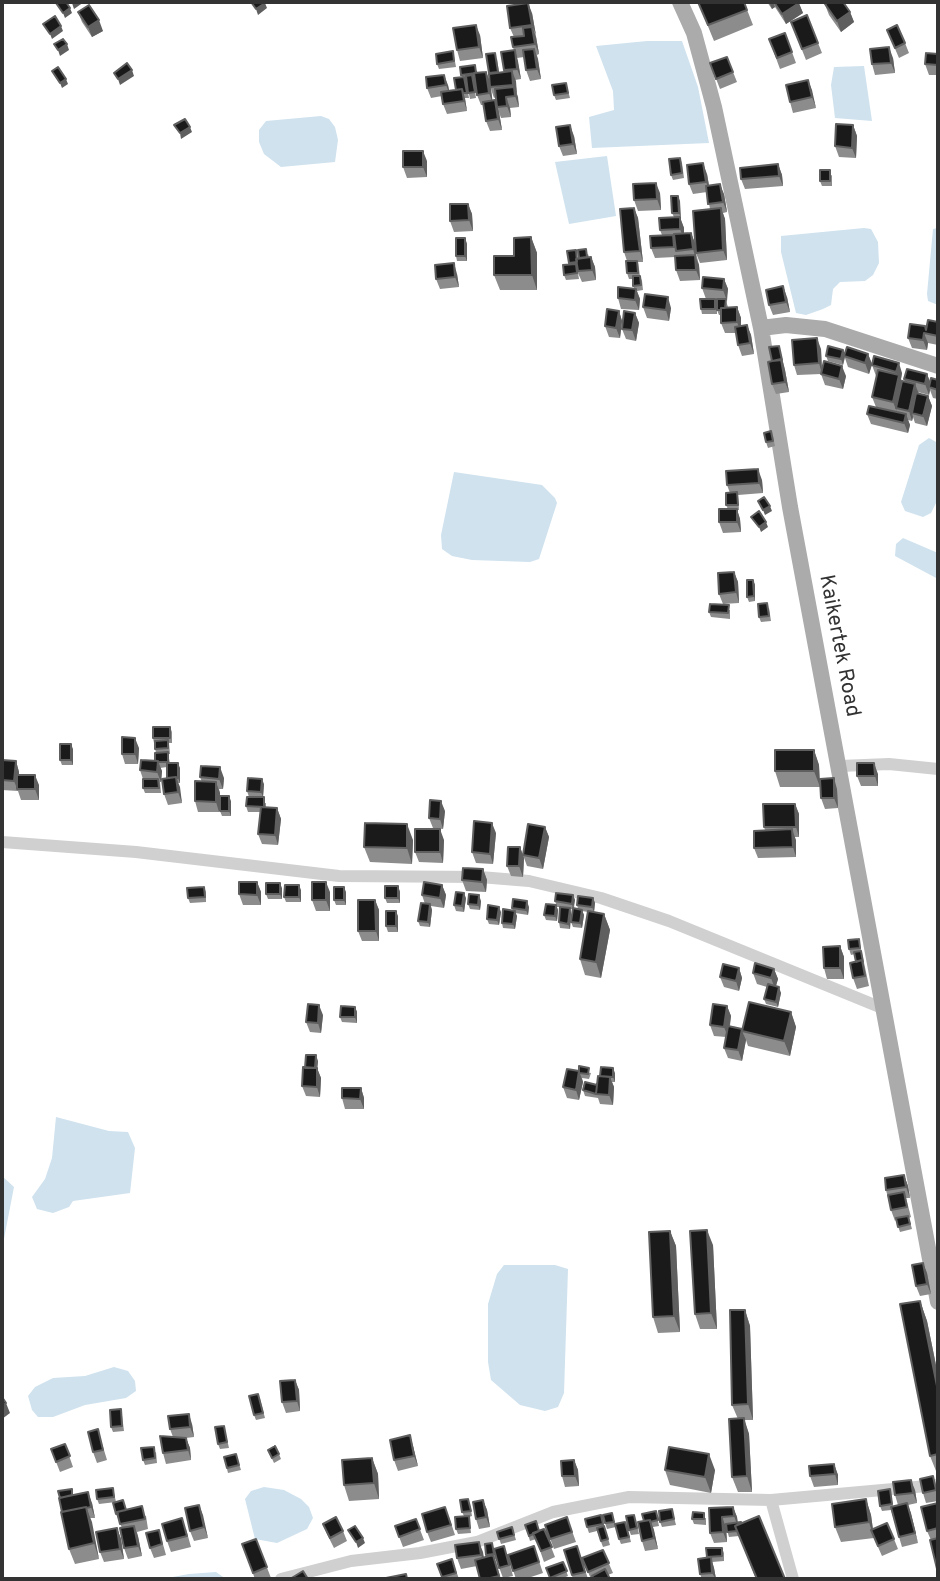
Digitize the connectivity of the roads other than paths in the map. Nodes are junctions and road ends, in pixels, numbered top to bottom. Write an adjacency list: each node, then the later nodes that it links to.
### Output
1 (680, 2): 2 (main road, Kaikertek Road)
2 (761, 328): 3 (main road); 4 (main road, Kaikertek Road)
3 (938, 366)
4 (839, 766): 5 (street); 7 (main road, Kaikertek Road)
5 (938, 769)
6 (2, 842): 7 (street)
7 (882, 1009): 8 (main road, Kaikertek Road)
8 (938, 1302)
9 (938, 1485): 10 (street)
10 (771, 1500): 11 (street); 12 (street)
11 (281, 1579)
12 (793, 1579)

